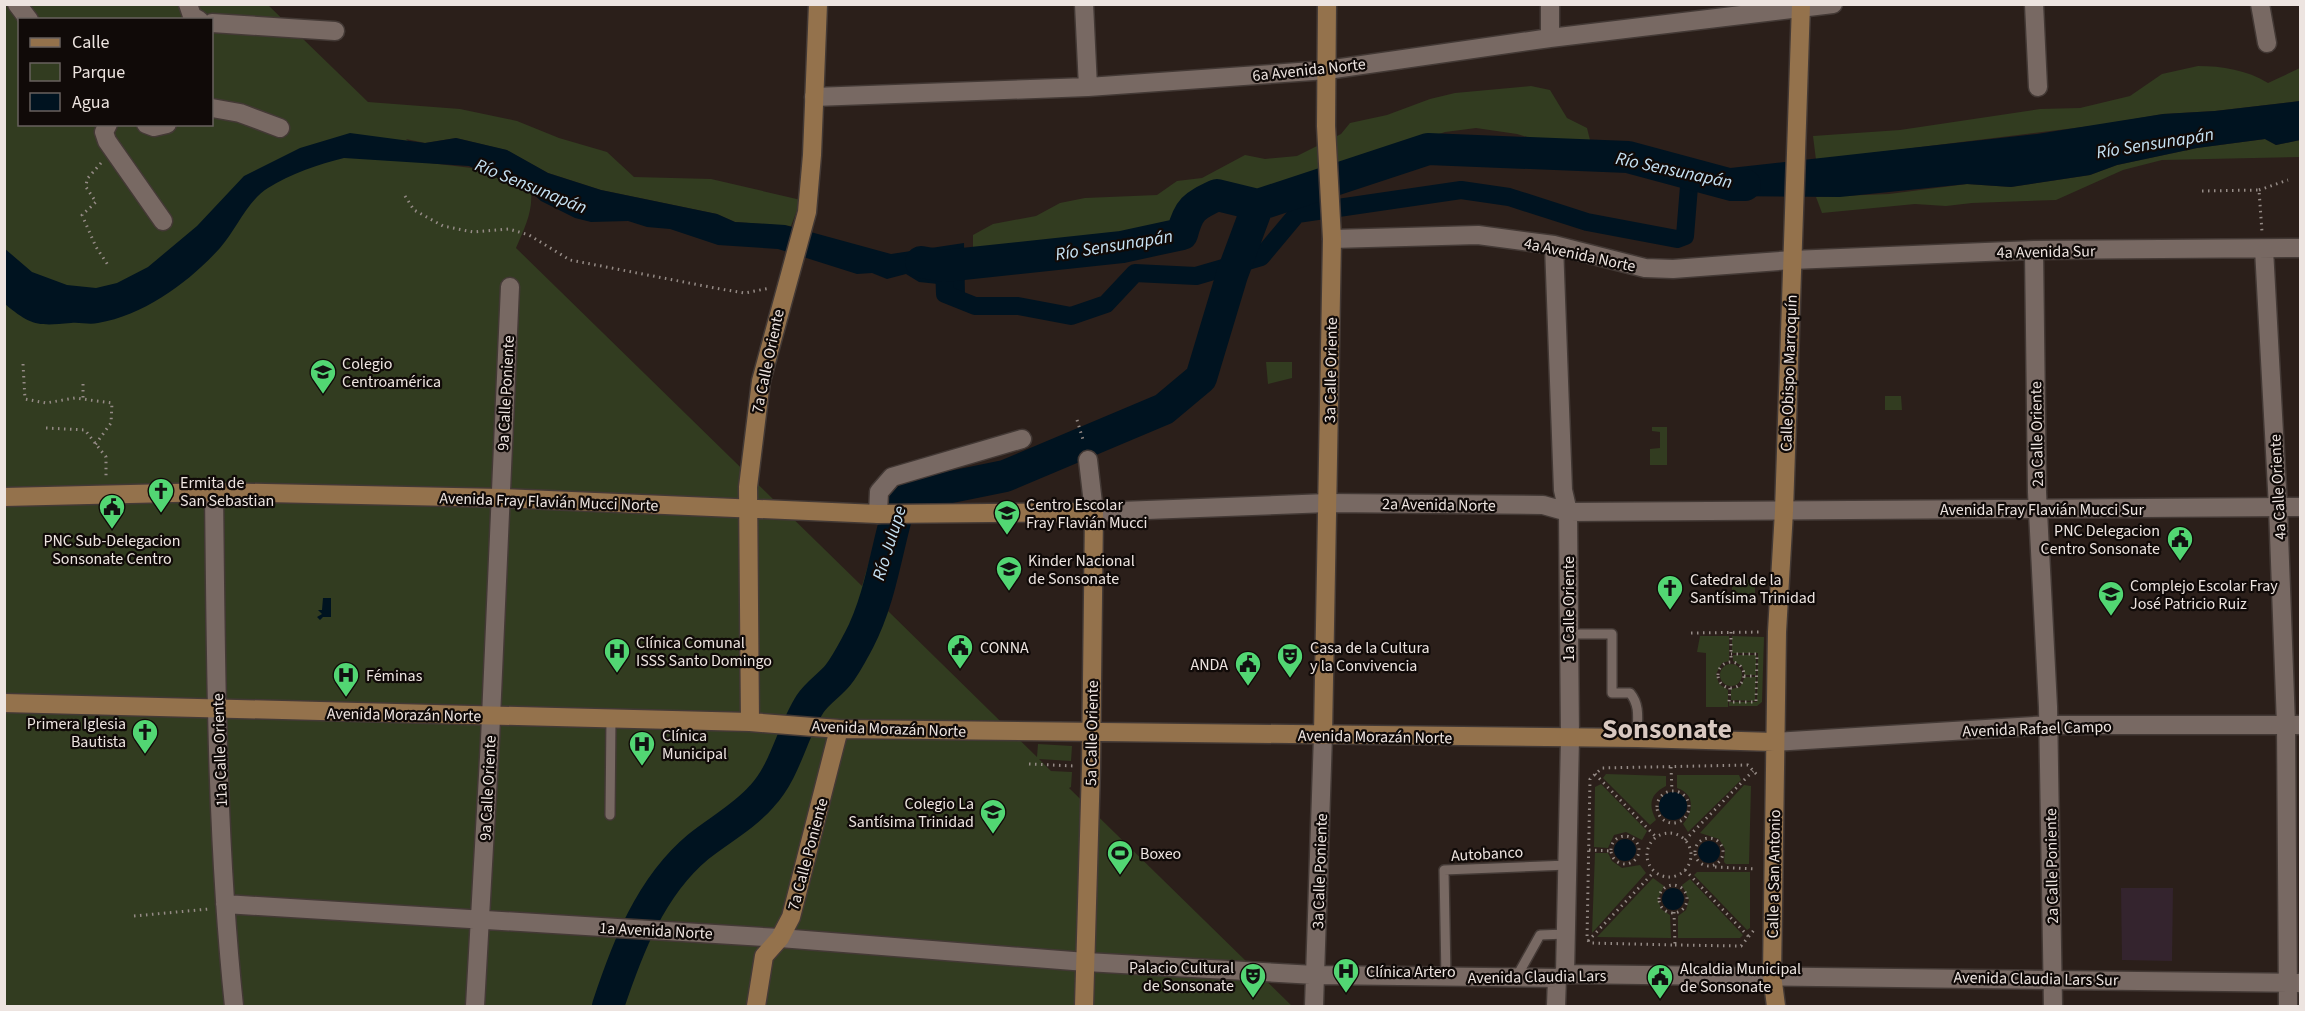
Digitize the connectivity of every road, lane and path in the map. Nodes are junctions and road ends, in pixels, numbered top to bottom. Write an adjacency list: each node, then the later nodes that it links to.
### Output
1 (17, 4): 10 (street)
2 (818, 4): 18 (main road, 7a Calle Oriente)
3 (1084, 4): 16 (street)
4 (1327, 4): 15 (main road, 3a Calle Oriente)
5 (1550, 4): 13 (street)
6 (1833, 4): 9 (street, 6a Avenida Norte)
7 (2034, 4): 17 (street)
8 (2260, 4): 14 (street)
9 (1801, 6): 13 (street, 6a Avenida Norte); 33 (main road, Calle Obispo Marroquín)
10 (28, 18)
11 (213, 23): 12 (street)
12 (335, 31)
13 (1550, 38): 15 (street, 6a Avenida Norte)
14 (2267, 43)
15 (1327, 70): 16 (street, 6a Avenida Norte); 28 (main road, 3a Calle Oriente)
16 (1088, 87): 18 (street, 6a Avenida Norte)
17 (2038, 87)
18 (814, 97): 36 (main road, 7a Calle Oriente)
19 (213, 108): 21 (street)
20 (107, 126): 22 (street)
21 (280, 128)
22 (113, 152): 27 (street); 34 (path)
23 (2288, 180): 24 (path)
24 (2259, 190): 25 (path); 31 (path)
25 (2202, 191)
26 (405, 196): 36 (path)
27 (164, 221)
28 (1330, 230): 29 (street, 4a Avenida Norte); 50 (main road, 3a Calle Oriente)
29 (1554, 245): 33 (street, 4a Avenida Norte); 57 (street, 1a Calle Oriente)
30 (2301, 248): 31 (street, 4a Avenida Sur)
31 (2264, 249): 32 (street, 4a Avenida Sur); 52 (street, 4a Calle Oriente)
32 (2034, 250): 33 (street, 4a Avenida Sur); 54 (street, 2a Calle Oriente)
33 (1791, 260): 55 (main road, Calle Obispo Marroquín)
34 (108, 265)
35 (510, 287): 49 (street, 9a Calle Poniente)
36 (784, 288): 51 (main road, 7a Calle Oriente)
37 (23, 364): 39 (path)
38 (82, 384): 39 (path)
39 (83, 400): 44 (path)
40 (1077, 420): 41 (path)
41 (1079, 425)
42 (46, 428): 44 (path)
43 (1023, 439): 58 (street)
44 (95, 445): 47 (path)
45 (1088, 460): 56 (street, 5a Calle Oriente)
46 (213, 492): 47 (main road, Avenida Fray Flavián Mucci Norte); 49 (main road, Avenida Fray Flavián Mucci Norte); 69 (street, 11a Calle Oriente)
47 (106, 495): 48 (main road, Avenida Fray Flavián Mucci Norte)
48 (4, 497)
49 (501, 498): 51 (main road, Avenida Fray Flavián Mucci Norte); 70 (street, 9a Calle Oriente)
50 (1328, 503): 56 (street, 2a Avenida Norte); 57 (street, 2a Avenida Norte); 77 (main road, 3a Calle Oriente)
51 (748, 507): 58 (main road, Avenida Fray Flavián Mucci Norte); 72 (main road, 7a Calle Oriente)
52 (2278, 507): 53 (street, Avenida Fray Flavián Mucci Sur); 54 (street, Avenida Fray Flavián Mucci Sur); 74 (street, 4a Calle Oriente)
53 (2301, 507)
54 (2037, 509): 55 (street, Avenida Fray Flavián Mucci Sur); 73 (street, 2a Calle Oriente)
55 (1784, 511): 57 (street, 2a Avenida Norte); 60 (main road, Calle Obispo Marroquín)
56 (1094, 512): 58 (main road, Avenida Fray Flavián Mucci Norte); 76 (main road, 5a Calle Oriente)
57 (1568, 512): 62 (street, 1a Calle Oriente)
58 (875, 514)
59 (1731, 632): 60 (path); 61 (path); 63 (path)
60 (1777, 632): 80 (main road, Calle Obispo Marroquín)
61 (1691, 633)
62 (1568, 634): 78 (street, 1a Calle Oriente); 79 (lane)
63 (1731, 654): 64 (path); 66 (path)
64 (1731, 662): 65 (path); 67 (path)
65 (1744, 676): 66 (path); 67 (path)
66 (1756, 676): 67 (path)
67 (1730, 688)
68 (4, 703): 69 (main road, Avenida Morazán Norte)
69 (216, 710): 70 (main road, Avenida Morazán Norte); 105 (street, 11a Calle Oriente)
70 (490, 716): 71 (main road, Avenida Morazán Norte); 108 (street, 9a Calle Oriente)
71 (611, 719): 72 (main road, Avenida Morazán Norte); 88 (lane)
72 (756, 722): 75 (main road, Avenida Morazán Norte)
73 (2049, 725): 74 (street, Avenida Rafael Campo); 80 (street, Avenida Rafael Campo); 121 (street, 2a Calle Poniente)
74 (2293, 725): 122 (street, 4a Calle Oriente)
75 (831, 728): 76 (main road, Avenida Morazán Norte); 112 (main road, 7a Calle Poniente)
76 (1092, 734): 77 (main road, Avenida Morazán Norte); 115 (main road, 5a Calle Oriente)
77 (1323, 735): 78 (main road, Avenida Morazán Norte); 116 (street, 3a Calle Poniente)
78 (1570, 738): 79 (main road, Avenida Morazán Norte); 98 (street, 1a Calle Oriente)
79 (1637, 738): 80 (main road, Avenida Morazán Norte)
80 (1775, 742): 117 (main road, Calle a San Antonio)
81 (1029, 764): 82 (path)
82 (1074, 766)
83 (1671, 767): 84 (path); 85 (path); 87 (path)
84 (1753, 771): 86 (path); 92 (path)
85 (1595, 774): 91 (path); 93 (path)
86 (1758, 777)
87 (1672, 791): 89 (path); 89 (path)
88 (610, 815)
89 (1672, 823): 90 (path)
90 (1671, 832): 91 (path); 92 (path)
91 (1656, 837): 96 (path)
92 (1685, 840): 97 (path)
93 (1589, 850): 94 (path); 113 (path)
94 (1611, 851): 95 (path); 95 (path)
95 (1640, 851): 96 (path)
96 (1646, 852): 101 (path)
97 (1692, 853): 99 (path); 99 (path); 100 (path)
98 (1568, 865): 110 (street, 1a Calle Oriente); 119 (lane, Autobanco)
99 (1710, 867): 103 (path)
100 (1685, 870): 102 (path); 111 (path)
101 (1654, 872): 102 (path); 113 (path)
102 (1672, 877): 104 (path)
103 (1756, 879)
104 (1673, 885): 106 (path); 106 (path)
105 (225, 906): 107 (path); 108 (street, 1a Avenida Norte); 123 (street, 11a Calle Oriente)
106 (1674, 912): 114 (path)
107 (134, 916)
108 (480, 920): 112 (street, 1a Avenida Norte); 124 (street, 9a Calle Oriente)
109 (1754, 922): 111 (path)
110 (1566, 934): 118 (street, 1a Calle Oriente); 120 (lane)
111 (1749, 937): 114 (path)
112 (780, 938): 115 (street, 1a Avenida Norte); 125 (main road, 7a Calle Poniente)
113 (1588, 941): 114 (path)
114 (1675, 945)
115 (1086, 962): 116 (street, Avenida Claudia Lars); 126 (main road, 5a Calle Oriente)
116 (1315, 975): 119 (street, Avenida Claudia Lars); 127 (street, 3a Calle Poniente)
117 (1772, 975): 118 (street, Avenida Claudia Lars); 121 (street, Avenida Claudia Lars Sur); 129 (main road, Calle a San Antonio)
118 (1561, 976): 120 (street, Avenida Claudia Lars); 128 (street, 1a Calle Oriente)
119 (1446, 978): 120 (street, Avenida Claudia Lars)
120 (1516, 978)
121 (2053, 978): 122 (street, Avenida Claudia Lars Sur); 130 (street, 2a Calle Poniente)
122 (2295, 983): 131 (street, 4a Calle Oriente)
123 (234, 1006)
124 (475, 1006)
125 (756, 1006)
126 (1084, 1006)
127 (1314, 1006)
128 (1556, 1006)
129 (1776, 1006)
130 (2054, 1006)
131 (2288, 1006)

